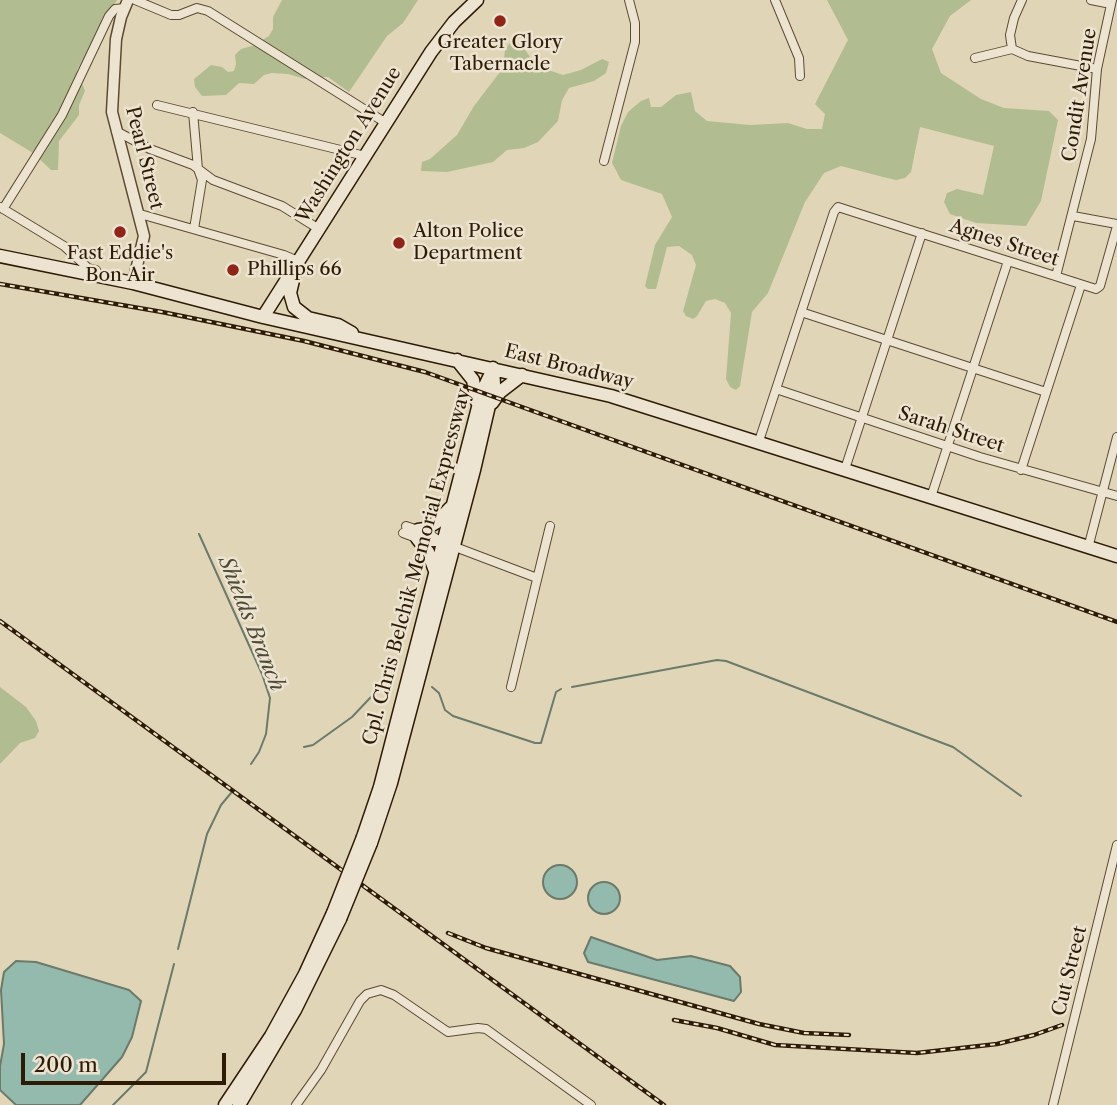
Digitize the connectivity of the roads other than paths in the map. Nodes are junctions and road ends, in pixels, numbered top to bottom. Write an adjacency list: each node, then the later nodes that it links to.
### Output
1 (135, 0): 10 (street)
2 (477, 0): 17 (main road, Washington Avenue)
3 (629, 0): 20 (street)
4 (775, 0): 14 (street)
5 (1022, 0): 11 (street)
6 (1091, 0): 8 (street)
7 (209, 2): 10 (street)
8 (1111, 2): 13 (street, Condit Avenue)
9 (126, 4): 18 (street, Pearl Street); 22 (street)
10 (197, 8): 17 (street)
11 (1012, 49): 12 (street); 13 (street)
12 (975, 58)
13 (1097, 69): 24 (street, Condit Avenue)
14 (800, 76)
15 (157, 105): 16 (street)
16 (192, 112): 19 (street); 21 (street)
17 (386, 122): 19 (main road, Washington Avenue)
18 (116, 131): 21 (street); 23 (street, Pearl Street)
19 (365, 156): 27 (main road, Washington Avenue)
20 (604, 161)
21 (198, 169): 26 (street); 27 (street)
22 (1, 208): 33 (street)
23 (140, 214): 26 (street); 33 (street, Pearl Street)
24 (1073, 216): 25 (street); 32 (street, Condit Avenue)
25 (1117, 225): 34 (street)
26 (194, 229): 30 (street)
27 (319, 229): 30 (main road, Washington Avenue)
28 (922, 233): 31 (street, Agnes Street); 35 (street, Agnes Street); 38 (street)
29 (0, 256): 33 (main road, East Broadway)
30 (298, 261): 36 (main road, Washington Avenue); 37 (main road)
31 (1008, 261): 32 (street, Agnes Street); 41 (street)
32 (1056, 276): 34 (street, Agnes Street)
33 (133, 283): 36 (main road, East Broadway)
34 (1081, 285): 44 (street)
35 (802, 312): 38 (street); 43 (street)
36 (263, 317): 37 (main road, East Broadway)
37 (364, 340): 39 (main road, East Broadway)
38 (887, 341): 41 (street); 46 (street)
39 (457, 360): 40 (main road, East Broadway); 45 (main road)
40 (493, 368): 42 (main road, East Broadway); 45 (main road, Cpl. Chris Belchik Memorial Expressway)
41 (974, 369): 44 (street); 49 (street)
42 (522, 375): 45 (main road); 48 (main road, East Broadway)
43 (776, 389): 46 (street, Sarah Street); 48 (street)
44 (1046, 393): 51 (street)
45 (483, 409): 55 (main road, Cpl. Chris Belchik Memorial Expressway); 58 (main road, Cpl. Chris Belchik Memorial Expressway)
46 (862, 418): 49 (street, Sarah Street); 50 (street)
47 (1117, 437): 52 (street)
48 (759, 441): 50 (main road, East Broadway)
49 (949, 446): 51 (street, Sarah Street); 54 (street)
50 (845, 469): 54 (main road, East Broadway)
51 (1021, 470): 52 (street, Sarah Street)
52 (1102, 493): 53 (street, Sarah Street); 59 (street)
53 (1117, 496)
54 (932, 497): 59 (main road, East Broadway)
55 (452, 505): 57 (main road); 58 (main road, Cpl. Chris Belchik Memorial Expressway)
56 (550, 526): 62 (street)
57 (411, 532): 58 (street); 61 (main road)
58 (448, 545): 61 (main road, Cpl. Chris Belchik Memorial Expressway); 62 (street); 64 (main road, Cpl. Chris Belchik Memorial Expressway)
59 (1088, 548): 60 (main road, East Broadway)
60 (1117, 556)
61 (435, 572): 64 (main road, Cpl. Chris Belchik Memorial Expressway)
62 (537, 578): 63 (street)
63 (511, 687)
64 (367, 840): 66 (main road, Cpl. Chris Belchik Memorial Expressway, bridge)
65 (1117, 845): 71 (street, Cut Street)
66 (336, 916): 67 (main road, Cpl. Chris Belchik Memorial Expressway); 68 (main road, Cpl. Chris Belchik Memorial Expressway)
67 (225, 1105)
68 (239, 1105)
69 (296, 1105): 70 (street)
70 (592, 1105)
71 (1054, 1105)

